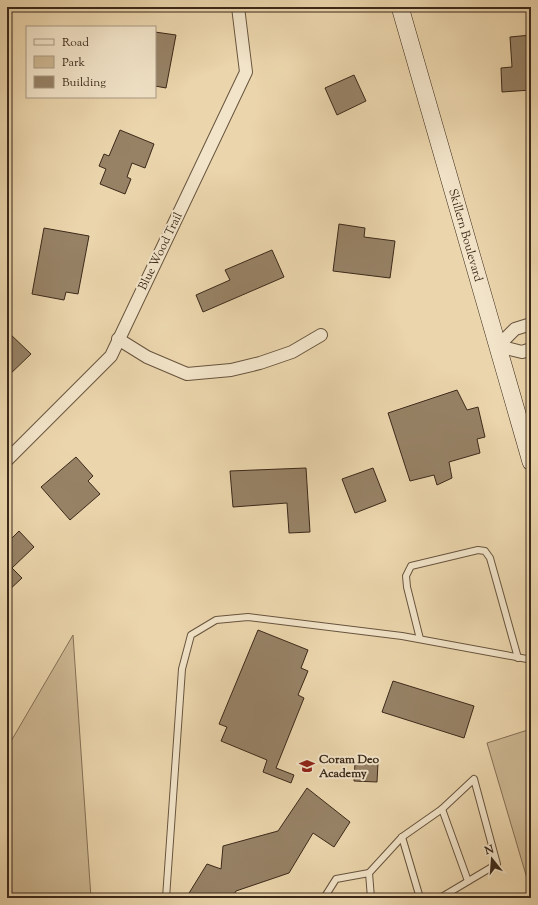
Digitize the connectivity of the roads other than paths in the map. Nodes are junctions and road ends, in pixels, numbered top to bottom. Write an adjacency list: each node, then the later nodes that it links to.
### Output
1 (238, 7): 5 (street, Blue Wood Trail)
2 (400, 7): 6 (street, Skillern Boulevard)
3 (531, 324): 6 (street)
4 (321, 335): 5 (street)
5 (118, 339): 8 (street, Blue Wood Trail)
6 (498, 346): 7 (street); 9 (street, Skillern Boulevard)
7 (531, 349)
8 (7, 460)
9 (531, 462)
10 (420, 639): 11 (lane); 11 (lane); 17 (lane)
11 (518, 658): 12 (lane)
12 (531, 658)
13 (442, 809): 14 (lane); 16 (lane); 16 (lane)
14 (402, 837): 15 (lane); 20 (lane)
15 (369, 873): 18 (lane); 19 (lane)
16 (468, 881): 21 (lane)
17 (166, 898)
18 (324, 898)
19 (371, 898)
20 (420, 898)
21 (440, 898)

